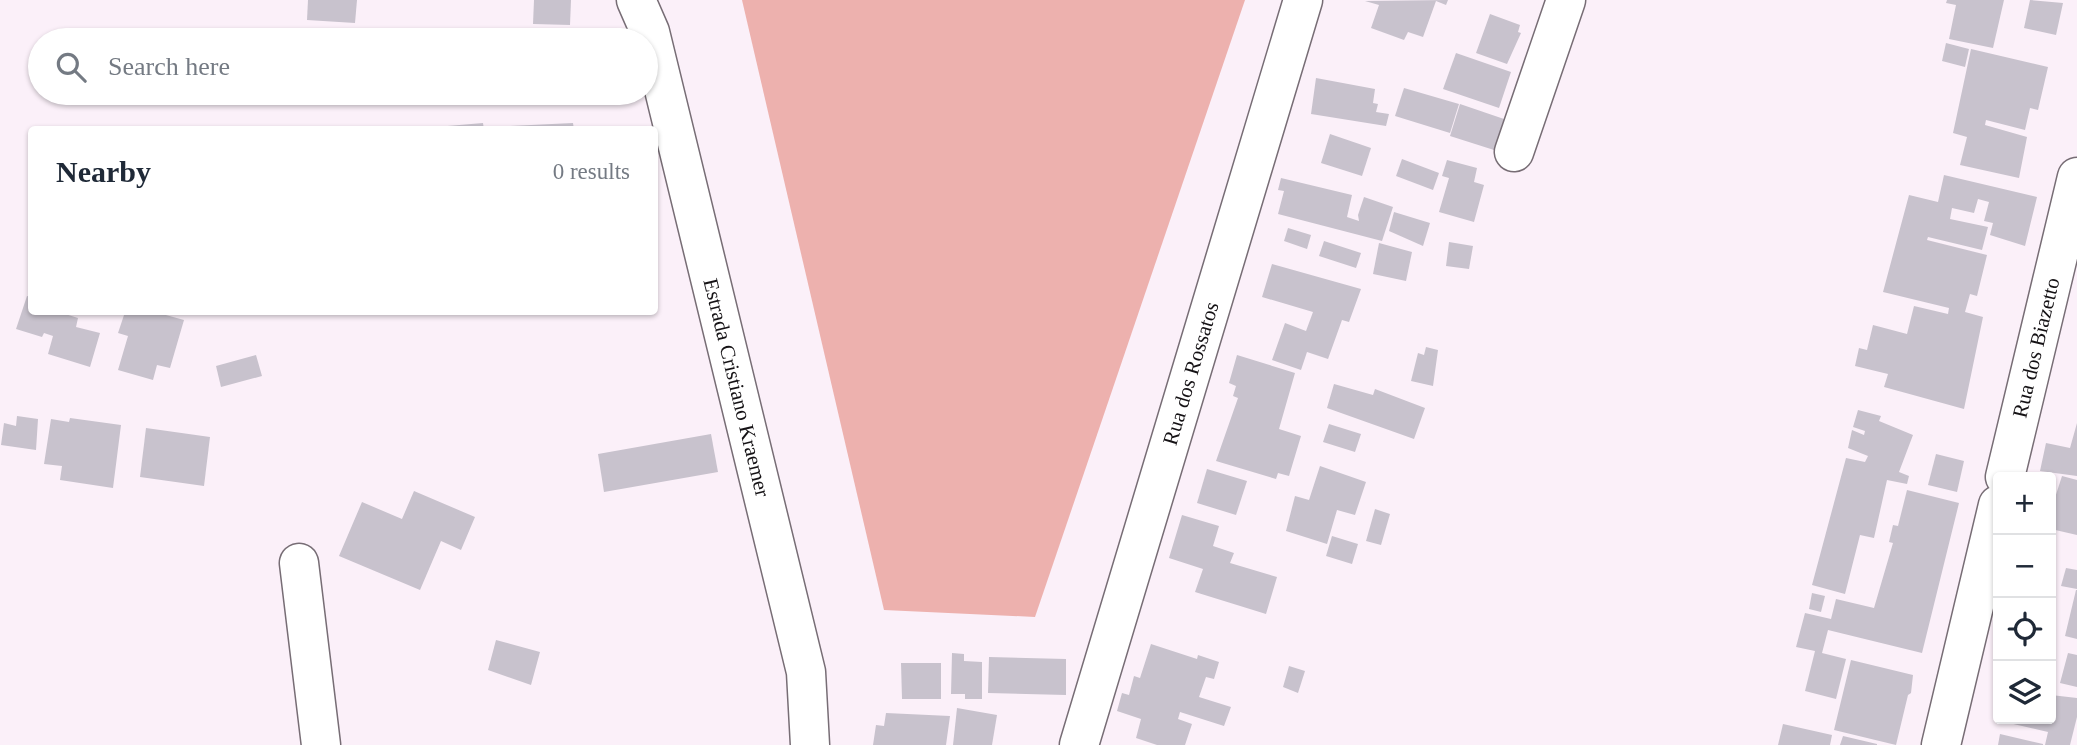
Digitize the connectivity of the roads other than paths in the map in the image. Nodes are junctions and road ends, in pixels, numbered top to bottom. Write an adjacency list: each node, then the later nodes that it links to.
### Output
1 (1303, 0): 11 (street, Rua dos Rossatos)
2 (1566, 0): 4 (street)
3 (658, 64): 10 (street, Estrada Cristiano Kraemer)
4 (1514, 152)
5 (2077, 177): 6 (street, Rua dos Biazetto)
6 (2006, 472)
7 (1993, 526): 12 (street)
8 (299, 563): 9 (street)
9 (321, 745)
10 (810, 745)
11 (1079, 745)
12 (1941, 745)

